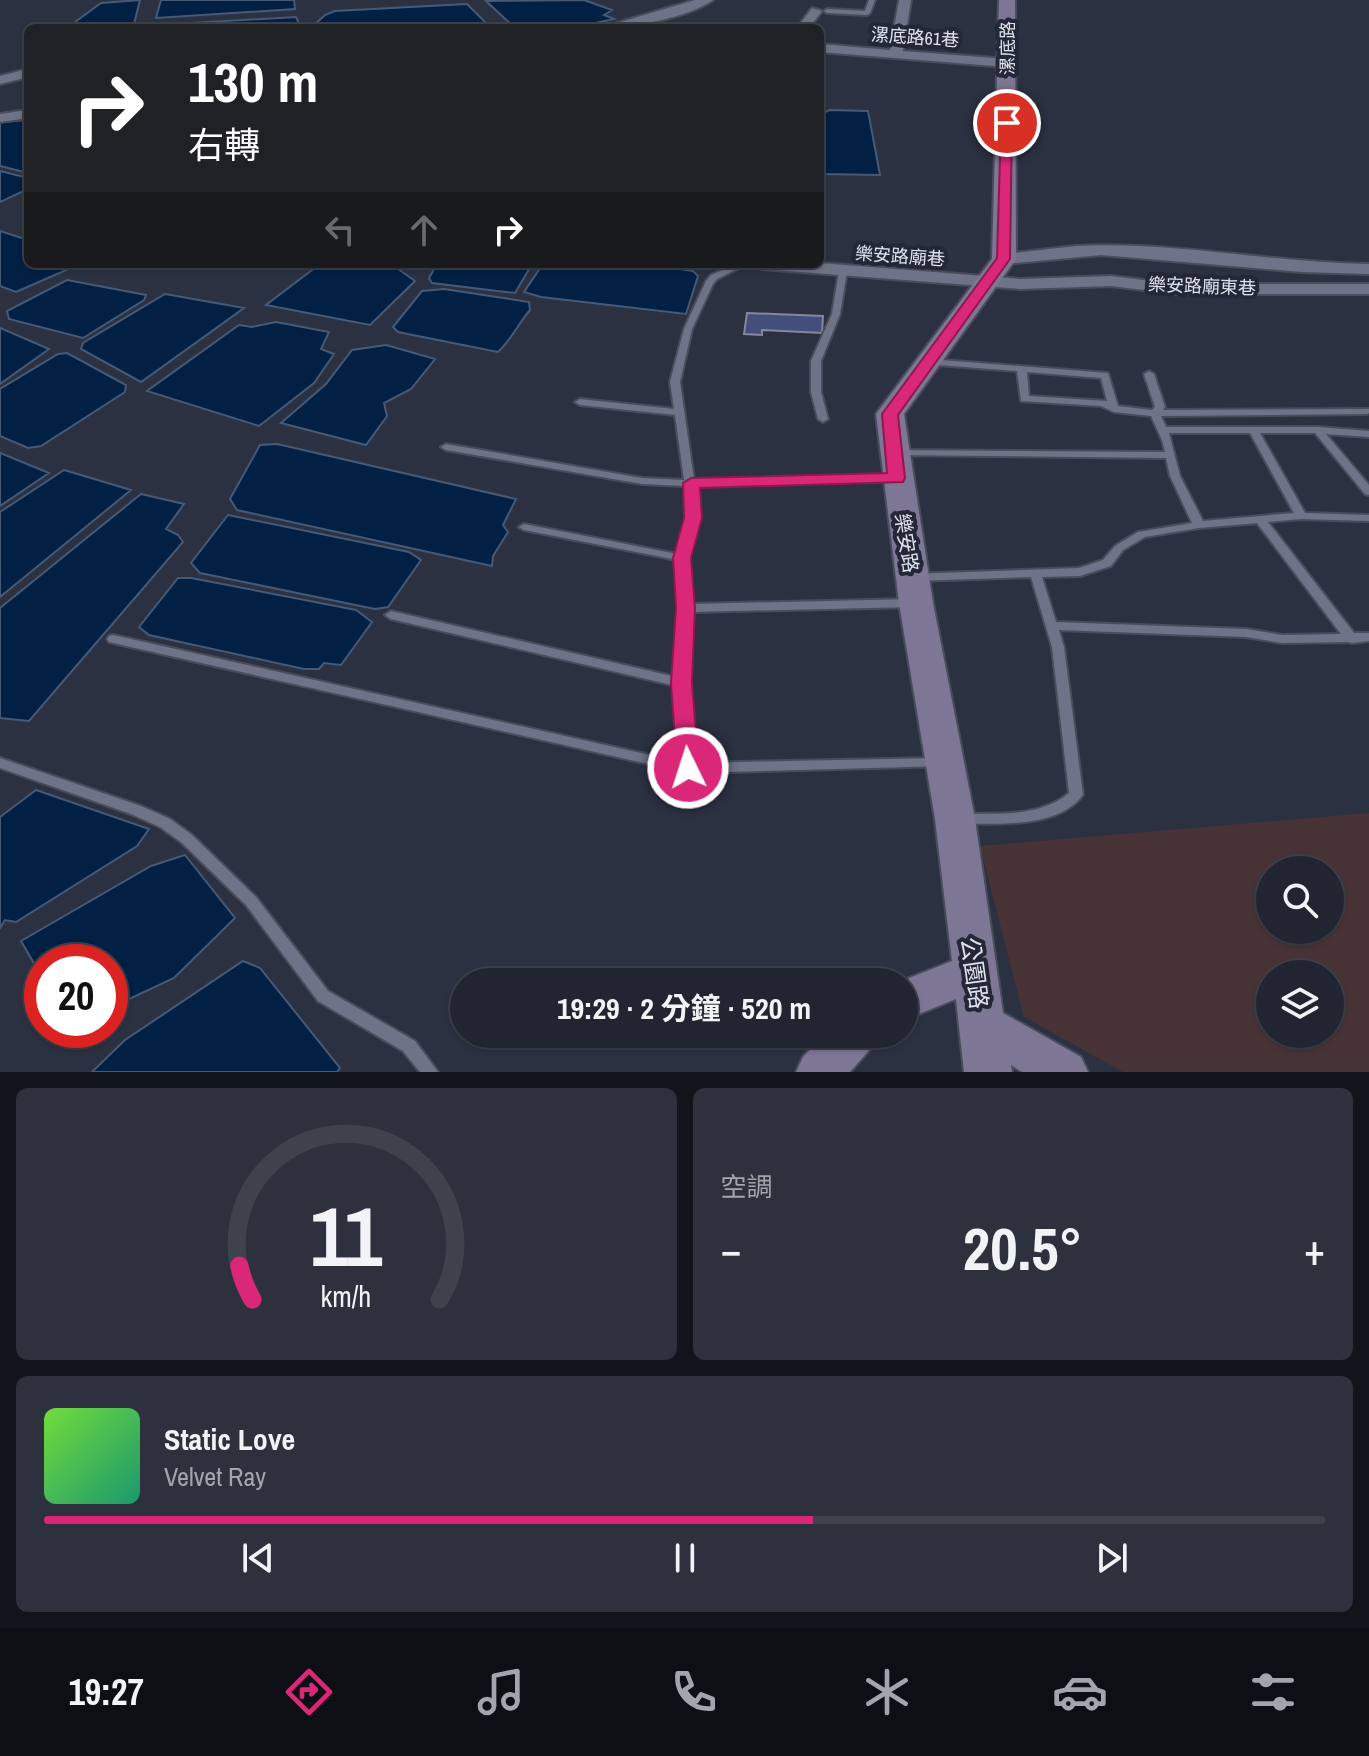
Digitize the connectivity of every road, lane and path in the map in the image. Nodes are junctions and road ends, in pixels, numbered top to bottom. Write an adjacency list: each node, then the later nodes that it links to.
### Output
1 (872, 0): 5 (lane)
2 (905, 0): 10 (street)
3 (1007, 0): 11 (street, 漯底路)
4 (708, 3): 6 (street); 7 (street)
5 (822, 11): 8 (street)
6 (623, 24)
7 (662, 24)
8 (807, 24)
9 (824, 48): 10 (street, 漯底路61巷)
10 (896, 54): 11 (street, 漯底路61巷)
11 (1007, 63): 20 (street, 漯底路)
12 (24, 74): 13 (street)
13 (0, 80)
14 (24, 115): 15 (street)
15 (0, 118)
16 (734, 268): 28 (lane)
17 (808, 268): 19 (street, 樂安路廟巷)
18 (1369, 269): 20 (street)
19 (843, 271): 20 (street, 樂安路廟巷); 30 (lane)
20 (996, 271): 21 (street, 樂安路廟東巷); 22 (street, 樂安路)
21 (1369, 289)
22 (927, 362): 23 (lane); 37 (street, 樂安路)
23 (1022, 370): 26 (lane); 26 (lane)
24 (1149, 374): 29 (lane)
25 (580, 402): 28 (lane)
26 (1114, 409): 29 (lane)
27 (1367, 411): 29 (lane)
28 (680, 413): 38 (lane)
29 (1155, 413): 31 (lane)
30 (823, 419)
31 (1162, 430): 32 (lane); 36 (lane)
32 (1253, 430): 33 (lane); 40 (lane)
33 (1318, 430): 34 (lane); 39 (lane)
34 (1369, 434)
35 (446, 447): 38 (lane)
36 (1168, 455): 37 (lane); 43 (lane)
37 (895, 466): 38 (lane); 47 (street, 樂安路)
38 (691, 483): 45 (lane)
39 (1369, 492)
40 (1301, 516): 41 (lane); 42 (lane)
41 (1369, 518)
42 (1261, 521): 43 (lane); 53 (lane)
43 (1199, 525): 46 (lane)
44 (524, 527): 45 (lane)
45 (682, 558): 48 (lane)
46 (1035, 573): 47 (lane); 50 (lane)
47 (915, 590): 48 (lane); 55 (street, 樂安路)
48 (685, 608): 54 (lane)
49 (391, 615): 54 (lane)
50 (1052, 626): 53 (lane); 58 (lane)
51 (1369, 637): 53 (lane)
52 (113, 639): 57 (lane)
53 (1352, 639)
54 (682, 683): 57 (lane)
55 (945, 762): 57 (lane); 58 (street, 樂安路)
56 (0, 763): 63 (lane)
57 (688, 768)
58 (958, 842): 59 (street, 公園路)
59 (975, 971): 60 (street); 61 (street, 公園路)
60 (918, 994)
61 (983, 1025): 65 (street, 公園路); 66 (street)
62 (842, 1048): 64 (street)
63 (430, 1072)
64 (820, 1072)
65 (988, 1072)
66 (1064, 1072)

